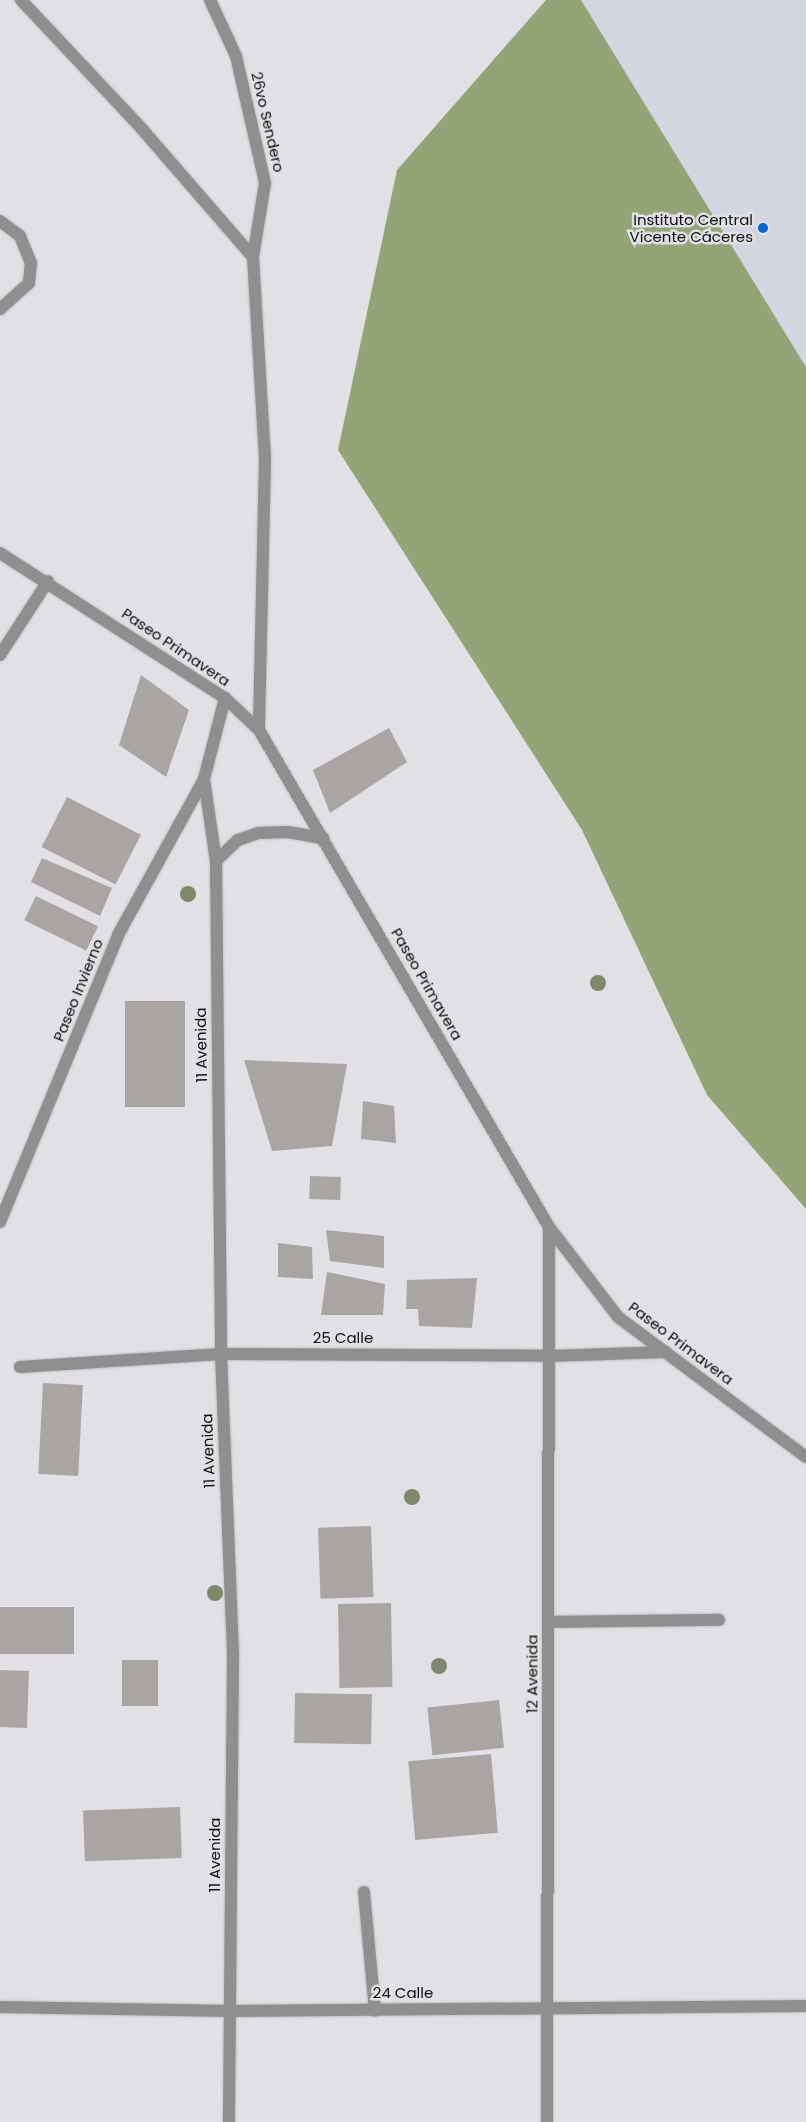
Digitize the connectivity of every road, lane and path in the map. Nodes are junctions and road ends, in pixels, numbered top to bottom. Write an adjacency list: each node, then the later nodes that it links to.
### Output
1 (21, 0): 4 (street)
2 (210, 0): 4 (street, 26vo Sendero)
3 (0, 221): 5 (street)
4 (254, 257): 10 (street, 26vo Sendero)
5 (0, 309)
6 (0, 553): 7 (street, Paseo Primavera)
7 (48, 581): 8 (street); 9 (street, Paseo Primavera)
8 (0, 655)
9 (225, 698): 10 (street, Paseo Primavera); 11 (street)
10 (259, 730): 12 (street, Paseo Primavera)
11 (204, 779): 13 (street, 11 Avenida); 14 (street, Paseo Invierno)
12 (323, 838): 13 (street); 15 (street, Paseo Primavera)
13 (216, 861): 17 (street, 11 Avenida)
14 (0, 1222)
15 (549, 1227): 16 (street, Paseo Primavera); 18 (street, 12 Avenida)
16 (666, 1352): 18 (street, 25 Calle); 20 (street, Paseo Primavera)
17 (221, 1354): 18 (street, 25 Calle); 19 (street, 25 Calle); 28 (street, 11 Avenida)
18 (550, 1356): 22 (street, 12 Avenida)
19 (20, 1367)
20 (806, 1457)
21 (719, 1620): 22 (street)
22 (548, 1622): 26 (street, 12 Avenida)
23 (364, 1892): 27 (street)
24 (806, 2006): 26 (street, 24 Calle)
25 (0, 2007): 28 (street, 24 Calle)
26 (545, 2008): 27 (street, 24 Calle); 30 (street, 12 Avenida)
27 (376, 2010): 28 (street, 24 Calle)
28 (231, 2011): 29 (street, 11 Avenida)
29 (229, 2122)
30 (547, 2122)

